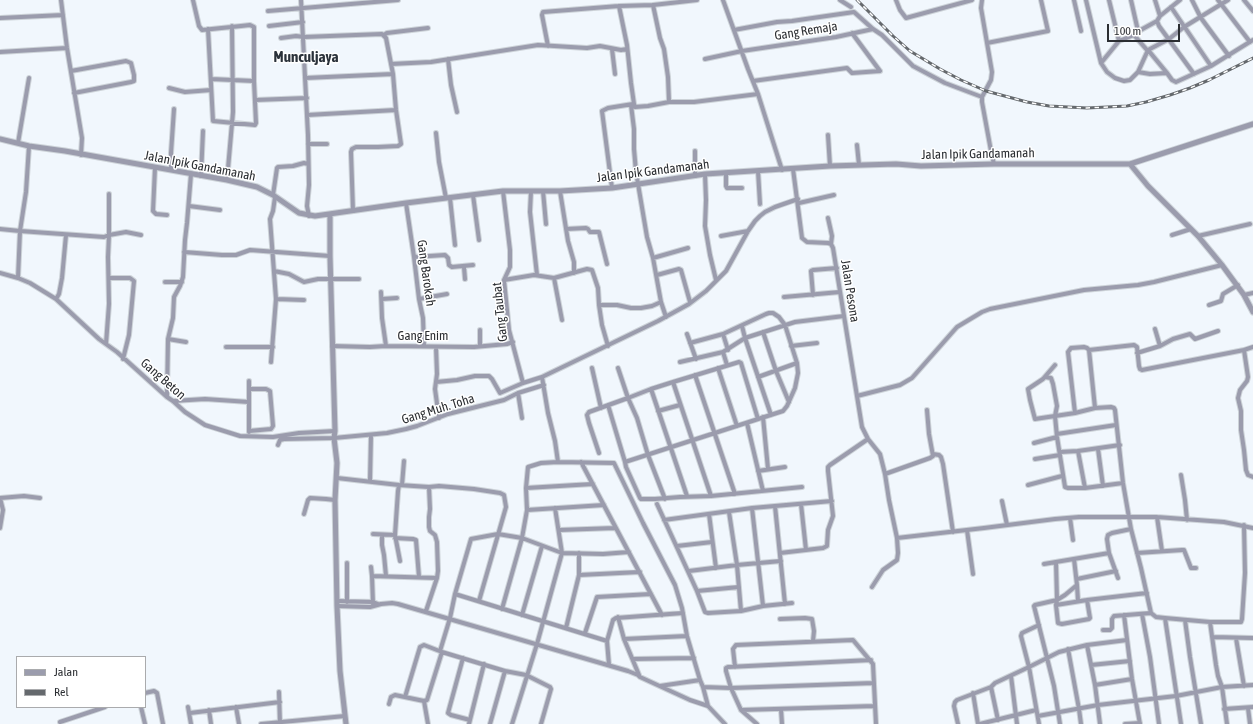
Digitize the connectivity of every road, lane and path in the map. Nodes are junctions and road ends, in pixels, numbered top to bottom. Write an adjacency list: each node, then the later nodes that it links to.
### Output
1 (61, 0): 31 (street)
2 (193, 0): 41 (street)
3 (301, 0): 28 (street)
4 (398, 0): 22 (street)
5 (697, 0): 23 (street)
6 (724, 0): 43 (street)
7 (840, 0): 26 (street)
8 (896, 0): 9 (street)
9 (972, 0)
10 (982, 0): 54 (street)
11 (1041, 0): 54 (street)
12 (1074, 0): 44 (street)
13 (1086, 0): 65 (street)
14 (1109, 0): 52 (street)
15 (1131, 0): 45 (street)
16 (1154, 0): 32 (street)
17 (1180, 0): 27 (street)
18 (1192, 0): 34 (street)
19 (1218, 0): 24 (street)
20 (1228, 0): 24 (street)
21 (1244, 0): 30 (street)
22 (378, 1): 28 (street)
23 (653, 5): 25 (street); 87 (street)
24 (1221, 5): 34 (street); 53 (street)
25 (619, 6): 55 (street); 58 (street)
26 (851, 7)
27 (1171, 7): 32 (street); 39 (street)
28 (302, 8): 29 (street); 35 (street)
29 (268, 11)
30 (1253, 11)
31 (64, 15): 33 (street); 56 (street)
32 (1160, 16): 36 (street)
33 (0, 18)
34 (1201, 18): 39 (street); 62 (street)
35 (303, 22): 38 (street); 49 (street)
36 (1157, 22): 45 (street); 51 (street)
37 (232, 26): 41 (street); 77 (street); 78 (street)
38 (269, 26)
39 (1184, 27): 51 (street); 67 (street)
40 (428, 28): 47 (street)
41 (208, 29): 76 (street)
42 (873, 29): 43 (street); 46 (street, Gang Remaja); 84 (street)
43 (734, 30): 60 (street)
44 (1081, 31)
45 (1138, 31): 48 (street)
46 (852, 33): 60 (street, Gang Remaja); 79 (street)
47 (384, 35): 49 (street); 66 (street)
48 (1134, 35): 52 (street); 59 (street)
49 (304, 37): 50 (street); 75 (street)
50 (281, 38)
51 (1169, 39): 59 (street); 73 (street)
52 (1119, 41): 65 (street)
53 (1251, 41): 62 (street)
54 (988, 43): 84 (street)
55 (548, 46): 57 (street); 63 (street)
56 (67, 48): 61 (street); 68 (street)
57 (612, 49): 58 (street); 72 (street)
58 (627, 49): 88 (street)
59 (1148, 50): 69 (street); 70 (street)
60 (742, 51): 64 (street, Gang Remaja); 79 (street)
61 (0, 52)
62 (1229, 56): 67 (street)
63 (448, 59): 66 (street); 91 (street)
64 (705, 59)
65 (1101, 63): 69 (street)
66 (391, 64): 71 (street)
67 (1211, 66): 73 (street)
68 (71, 71): 82 (street); 82 (street)
69 (1138, 72): 70 (street)
70 (1167, 73): 73 (street)
71 (393, 74): 75 (street); 90 (street)
72 (615, 74)
73 (1194, 74)
74 (29, 78): 99 (street)
75 (305, 78): 85 (street)
76 (211, 79): 77 (street); 81 (street)
77 (234, 80): 78 (street); 93 (street)
78 (254, 81): 86 (street)
79 (753, 81): 83 (street)
80 (169, 88): 81 (street)
81 (211, 90): 93 (street)
82 (74, 93): 105 (street)
83 (758, 94): 87 (street); 114 (street)
84 (982, 97): 107 (street)
85 (307, 98): 86 (street); 92 (street)
86 (255, 100): 93 (street)
87 (670, 102): 88 (street)
88 (632, 104): 122 (street); 123 (street)
89 (174, 109): 113 (street)
90 (396, 110): 92 (street); 139 (street)
91 (457, 112)
92 (307, 115): 100 (street)
93 (232, 122): 121 (street)
94 (1253, 124): 108 (street, Jalan Ipik Gandamanah)
95 (203, 131): 119 (street)
96 (436, 133): 133 (street)
97 (828, 135): 110 (street)
98 (0, 139): 99 (street, Jalan Ipik Gandamanah)
99 (18, 143): 103 (street, Jalan Ipik Gandamanah)
100 (308, 144): 101 (street); 106 (street)
101 (327, 144)
102 (857, 145): 109 (street)
103 (29, 146): 105 (street, Jalan Ipik Gandamanah); 149 (street)
104 (695, 151): 120 (street)
105 (81, 154): 111 (street, Jalan Ipik Gandamanah)
106 (308, 164): 132 (street); 142 (street)
107 (994, 164): 108 (street, Jalan Ipik Gandamanah); 109 (street, Jalan Ipik Gandamanah)
108 (1130, 164): 148 (street)
109 (859, 165): 110 (street, Jalan Ipik Gandamanah)
110 (830, 166): 112 (street, Jalan Ipik Gandamanah)
111 (155, 168): 113 (street, Jalan Ipik Gandamanah); 141 (street)
112 (793, 168): 114 (street, Jalan Ipik Gandamanah); 134 (street, Jalan Pesona)
113 (171, 170): 117 (street, Jalan Ipik Gandamanah)
114 (782, 170): 115 (street, Jalan Ipik Gandamanah)
115 (758, 171): 116 (street, Jalan Ipik Gandamanah); 136 (street)
116 (726, 173): 118 (street, Jalan Ipik Gandamanah); 124 (street)
117 (191, 174): 119 (street, Jalan Ipik Gandamanah); 137 (street)
118 (705, 174): 120 (street, Jalan Ipik Gandamanah); 183 (street)
119 (201, 176): 121 (street, Jalan Ipik Gandamanah)
120 (695, 176): 122 (street, Jalan Ipik Gandamanah)
121 (227, 180): 132 (street, Jalan Ipik Gandamanah)
122 (638, 184): 123 (street, Jalan Ipik Gandamanah); 165 (street)
123 (612, 188): 128 (street, Jalan Ipik Gandamanah)
124 (742, 188)
125 (502, 191): 126 (street, Jalan Ipik Gandamanah); 130 (street, Jalan Ipik Gandamanah); 182 (street, Gang Taubat)
126 (531, 191): 127 (street, Jalan Ipik Gandamanah); 174 (street)
127 (543, 191): 128 (street, Jalan Ipik Gandamanah); 144 (street)
128 (560, 191): 147 (street)
129 (109, 194): 151 (street)
130 (473, 195): 133 (street, Jalan Ipik Gandamanah); 157 (street)
131 (834, 195): 134 (street)
132 (274, 196): 142 (street, Jalan Ipik Gandamanah); 161 (street)
133 (448, 198): 135 (street, Jalan Ipik Gandamanah); 159 (street)
134 (798, 201): 150 (street); 158 (street, Jalan Pesona)
135 (406, 203): 139 (street, Jalan Ipik Gandamanah); 164 (street, Gang Barokah)
136 (760, 204)
137 (189, 206): 138 (street); 162 (street)
138 (220, 210)
139 (353, 211): 140 (street, Jalan Ipik Gandamanah)
140 (330, 214): 142 (street, Jalan Ipik Gandamanah); 163 (street)
141 (167, 215)
142 (309, 216)
143 (828, 218): 158 (street)
144 (546, 224)
145 (1250, 224): 156 (street)
146 (0, 229): 149 (street)
147 (566, 229): 166 (street); 172 (street)
148 (1191, 229): 154 (street); 156 (street)
149 (20, 231): 152 (street); 176 (street)
150 (748, 231): 155 (street); 183 (street)
151 (109, 234): 152 (street); 153 (street); 177 (street)
152 (66, 235): 195 (street)
153 (141, 235)
154 (1172, 235)
155 (721, 236)
156 (1198, 236): 168 (street)
157 (479, 240)
158 (831, 244): 170 (street, Jalan Pesona)
159 (455, 245)
160 (688, 248): 165 (street)
161 (273, 251): 162 (street); 163 (street); 171 (street)
162 (184, 252): 185 (street)
163 (330, 256): 179 (street)
164 (414, 257): 169 (street); 198 (street, Gang Barokah)
165 (653, 258): 175 (street)
166 (607, 264)
167 (473, 265): 169 (street)
168 (1222, 265): 186 (street); 260 (street)
169 (464, 267): 181 (street)
170 (837, 268): 188 (street, Jalan Pesona); 191 (street)
171 (274, 271): 179 (street); 196 (street)
172 (574, 272): 178 (street); 202 (street)
173 (1, 274): 176 (street, Gang Beton)
174 (537, 274): 178 (street); 182 (street)
175 (657, 275): 200 (street); 201 (street)
176 (18, 278): 195 (street, Gang Beton)
177 (109, 278): 222 (street); 238 (street)
178 (554, 278): 207 (street)
179 (331, 279): 180 (street); 223 (street)
180 (359, 279)
181 (465, 280)
182 (504, 280): 219 (street, Gang Taubat)
183 (716, 280): 201 (street)
184 (165, 282): 185 (street)
185 (182, 282): 217 (street)
186 (1238, 286): 192 (street); 203 (street)
187 (382, 292): 197 (street)
188 (840, 292): 191 (street); 205 (street, Jalan Pesona)
189 (1253, 293): 192 (street)
190 (447, 294): 198 (street)
191 (813, 295): 193 (street)
192 (1244, 295): 204 (street)
193 (784, 297)
194 (397, 298): 197 (street)
195 (56, 299): 222 (street, Gang Beton)
196 (276, 299): 199 (street); 233 (street)
197 (382, 299): 224 (street)
198 (418, 299): 225 (street, Gang Barokah)
199 (304, 300)
200 (661, 302): 202 (street); 206 (street)
201 (690, 302): 206 (street)
202 (599, 305): 227 (street)
203 (1209, 305)
204 (1253, 312)
205 (844, 316): 208 (street); 260 (street, Jalan Pesona)
206 (666, 317): 227 (street)
207 (562, 320)
208 (785, 325): 209 (street); 213 (street); 228 (street)
209 (742, 326): 215 (street); 216 (street)
210 (1156, 329): 229 (street)
211 (480, 330): 226 (street)
212 (1218, 331): 229 (street)
213 (763, 332): 216 (street); 248 (street)
214 (687, 334): 220 (street)
215 (723, 334): 220 (street); 236 (street)
216 (745, 338): 236 (street); 250 (street)
217 (168, 339): 218 (street); 261 (street)
218 (186, 342)
219 (512, 342): 226 (street, Gang Enim); 256 (street, Gang Taubat)
220 (690, 343): 239 (street)
221 (817, 343): 228 (street)
222 (106, 344): 238 (street, Gang Beton)
223 (332, 346): 224 (street, Gang Enim); 282 (street)
224 (386, 346): 225 (street, Gang Enim)
225 (424, 346): 231 (street, Gang Enim)
226 (480, 346): 231 (street, Gang Enim)
227 (608, 346): 253 (street)
228 (791, 346): 242 (street)
229 (1160, 346): 237 (street)
230 (226, 347): 233 (street)
231 (436, 347): 254 (street)
232 (1253, 347): 235 (street)
233 (273, 348): 240 (street)
234 (1088, 350): 237 (street); 269 (street); 272 (street)
235 (1244, 350): 237 (street); 311 (street)
236 (726, 351): 239 (street); 243 (street)
237 (1137, 353)
238 (123, 359): 261 (street, Gang Beton)
239 (696, 359): 241 (street)
240 (271, 362)
241 (680, 362)
242 (797, 363): 248 (street); 265 (street)
243 (727, 365): 247 (street); 277 (street)
244 (1055, 365): 251 (street)
245 (592, 368): 268 (street)
246 (618, 368): 262 (street)
247 (718, 368): 249 (street); 280 (street)
248 (776, 371): 250 (street); 265 (street)
249 (695, 375): 255 (street); 283 (street)
250 (758, 376): 274 (street)
251 (1045, 377): 275 (street); 275 (street)
252 (249, 381): 257 (street)
253 (543, 381): 256 (street); 259 (street, Gang Muh. Toha); 302 (street)
254 (436, 382): 256 (street); 273 (street)
255 (673, 382): 258 (street); 267 (street)
256 (523, 383)
257 (249, 389): 264 (street); 281 (street)
258 (651, 389): 262 (street); 271 (street)
259 (518, 393): 273 (street, Gang Muh. Toha); 276 (street)
260 (857, 396): 288 (street, Jalan Pesona)
261 (167, 397): 263 (street, Gang Beton)
262 (628, 398): 266 (street); 299 (street)
263 (173, 401): 264 (street); 285 (street, Gang Beton)
264 (249, 402): 281 (street)
265 (788, 402): 274 (street)
266 (608, 405): 268 (street); 304 (street)
267 (680, 405): 271 (street); 289 (street)
268 (601, 408): 296 (street)
269 (1095, 408): 272 (street); 279 (street)
270 (927, 410): 298 (street)
271 (658, 412): 293 (street)
272 (1075, 413): 275 (street)
273 (438, 414): 284 (street, Gang Muh. Toha)
274 (771, 415): 277 (street)
275 (1055, 416): 286 (street)
276 (522, 418)
277 (761, 418): 278 (street); 306 (street)
278 (746, 423): 280 (street); 307 (street)
279 (1116, 424): 286 (street); 291 (street)
280 (737, 426): 283 (street)
281 (249, 431): 285 (street)
282 (335, 431): 285 (street, Gang Beton); 287 (street)
283 (714, 432): 289 (street); 324 (street)
284 (371, 435): 287 (street, Gang Muh. Toha); 313 (street)
285 (249, 436)
286 (1057, 436): 290 (street); 297 (street)
287 (334, 438): 292 (street, Gang Muh. Toha); 312 (street)
288 (868, 439): 308 (street, Jalan Pesona); 331 (street)
289 (692, 440): 293 (street); 326 (street)
290 (1034, 443)
291 (1120, 445): 294 (street); 314 (street)
292 (278, 446)
293 (671, 448): 299 (street); 325 (street)
294 (1098, 449): 295 (street); 318 (street)
295 (1078, 451): 297 (street); 322 (street)
296 (599, 453)
297 (1060, 453): 300 (street); 310 (street)
298 (933, 454): 308 (street); 356 (street)
299 (648, 455): 304 (street); 329 (street)
300 (1035, 459)
301 (404, 461): 316 (street)
302 (558, 462): 303 (street); 321 (street)
303 (581, 462): 315 (street); 418 (street)
304 (625, 462): 329 (street)
305 (785, 467): 306 (street)
306 (768, 469): 307 (street)
307 (758, 471): 323 (street)
308 (885, 474): 362 (street, Jalan Pesona)
309 (1182, 475): 347 (street)
310 (1062, 476): 317 (street); 322 (street)
311 (1253, 477)
312 (337, 478): 313 (street); 330 (street)
313 (370, 481): 316 (street)
314 (1124, 483): 318 (street); 345 (street)
315 (593, 484): 321 (street); 335 (street)
316 (401, 485): 319 (street); 360 (street)
317 (1028, 485)
318 (1103, 486): 322 (street)
319 (429, 487): 358 (street); 394 (street)
320 (802, 487): 323 (street)
321 (526, 488): 339 (street)
322 (1085, 488)
323 (763, 491): 324 (street)
324 (735, 494): 326 (street)
325 (688, 496): 326 (street); 329 (street)
326 (711, 496)
327 (0, 498): 328 (street); 350 (street)
328 (40, 498)
329 (665, 499)
330 (335, 500): 341 (street); 413 (street)
331 (832, 501): 334 (street); 367 (street)
332 (1002, 501): 348 (street)
333 (657, 504): 346 (street)
334 (801, 504): 336 (street); 367 (street)
335 (604, 505): 337 (street); 351 (street)
336 (775, 506): 338 (street); 372 (street)
337 (555, 508): 339 (street); 354 (street)
338 (752, 508): 340 (street); 380 (street)
339 (528, 510): 361 (street)
340 (729, 512): 342 (street); 382 (street)
341 (304, 514)
342 (709, 514): 346 (street); 364 (street)
343 (1157, 517): 345 (street); 347 (street); 368 (street)
344 (1070, 518): 345 (street); 348 (street); 363 (street)
345 (1129, 518): 353 (street)
346 (664, 520): 366 (street)
347 (1186, 520): 349 (street)
348 (1007, 525): 355 (street)
349 (1244, 525): 352 (street); 430 (street)
350 (0, 528)
351 (615, 528): 354 (street); 369 (street)
352 (1253, 528)
353 (1130, 529): 373 (street); 374 (street)
354 (559, 530): 370 (street)
355 (967, 530): 356 (street); 389 (street)
356 (953, 532): 362 (street)
357 (373, 534): 359 (street)
358 (498, 534): 361 (street); 402 (street); 406 (street)
359 (382, 535): 360 (street); 392 (street)
360 (395, 537): 376 (street); 393 (street)
361 (522, 538): 365 (street); 415 (street)
362 (896, 538): 399 (street, Jalan Pesona)
363 (1073, 540)
364 (712, 542): 366 (street); 384 (street)
365 (542, 546): 370 (street); 421 (street)
366 (677, 546): 388 (street)
367 (806, 550): 372 (street)
368 (1162, 551): 374 (street); 385 (street)
369 (629, 552): 371 (street); 387 (street)
370 (562, 553): 371 (street); 429 (street)
371 (579, 553): 390 (street)
372 (780, 553): 377 (street)
373 (1109, 553): 375 (street); 386 (street)
374 (1137, 553): 401 (street)
375 (1074, 559): 378 (street); 396 (street)
376 (400, 561)
377 (781, 561): 380 (street); 411 (street)
378 (1056, 562): 381 (street); 404 (street)
379 (347, 563): 408 (street)
380 (758, 563): 382 (street); 414 (street)
381 (1044, 564)
382 (737, 565): 384 (street); 398 (street)
383 (371, 567): 391 (street)
384 (716, 568): 388 (street)
385 (1196, 568)
386 (1116, 571): 395 (street); 396 (street)
387 (640, 572): 390 (street); 403 (street)
388 (689, 572): 400 (street)
389 (974, 574)
390 (579, 575): 432 (street)
391 (372, 576): 392 (street); 410 (street)
392 (386, 576): 393 (street)
393 (420, 577): 394 (street)
394 (437, 578): 416 (street)
395 (1118, 578)
396 (1077, 579): 397 (street)
397 (1077, 585): 404 (street); 407 (street)
398 (739, 587): 400 (street); 417 (street)
399 (872, 588)
400 (697, 591): 417 (street)
401 (1147, 593): 405 (street); 419 (street)
402 (455, 594): 406 (street); 425 (street)
403 (651, 594): 422 (street); 434 (street)
404 (1057, 600): 412 (street); 431 (street)
405 (1087, 600): 407 (street); 412 (street)
406 (479, 601): 415 (street)
407 (1078, 601): 412 (street)
408 (347, 602): 410 (street); 413 (street)
409 (792, 603): 411 (street)
410 (373, 604): 413 (street); 416 (street)
411 (785, 604): 414 (street)
412 (1056, 605)
413 (337, 606): 502 (street)
414 (763, 606): 417 (street)
415 (502, 609): 421 (street)
416 (426, 611): 425 (street)
417 (741, 611)
418 (683, 613): 422 (street); 435 (street)
419 (1151, 613): 420 (street); 426 (street)
420 (1142, 614): 423 (street); 479 (street)
421 (522, 615): 429 (street)
422 (662, 615): 424 (street)
423 (1124, 615): 433 (street); 440 (street)
424 (618, 617): 439 (street); 441 (street)
425 (450, 618): 443 (street); 446 (street)
426 (1165, 618): 428 (street); 477 (street)
427 (780, 619): 442 (street)
428 (1185, 620): 430 (street); 474 (street)
429 (543, 621): 432 (street); 443 (street)
430 (1210, 622): 436 (street)
431 (1039, 625): 449 (street); 457 (street)
432 (566, 628): 434 (street)
433 (1103, 630)
434 (586, 633): 441 (street)
435 (687, 636): 439 (street); 448 (street)
436 (1213, 637): 437 (street); 471 (street)
437 (1236, 638): 438 (street); 468 (street)
438 (1253, 638)
439 (624, 639): 450 (street)
440 (1127, 640): 444 (street); 452 (street)
441 (608, 641): 455 (street)
442 (813, 641): 451 (street); 456 (street)
443 (537, 644): 455 (street); 459 (street)
444 (1087, 645): 445 (street); 454 (street)
445 (1068, 649): 449 (street); 494 (street)
446 (441, 651): 447 (street); 478 (street); 480 (street)
447 (463, 658): 453 (street); 506 (street)
448 (694, 658): 450 (street); 463 (street)
449 (1048, 658): 457 (street); 500 (street)
450 (633, 659): 461 (street)
451 (871, 660): 456 (street); 464 (street)
452 (1130, 661): 454 (street); 462 (street)
453 (484, 664): 458 (street); 506 (street)
454 (1091, 665): 465 (street)
455 (609, 666): 461 (street)
456 (735, 667): 472 (street)
457 (1029, 667): 460 (street); 497 (street)
458 (505, 671): 459 (street); 517 (street)
459 (526, 675): 518 (street); 519 (street)
460 (1011, 676): 470 (street); 501 (street)
461 (640, 677): 467 (street)
462 (1132, 679): 465 (street); 481 (street)
463 (700, 680): 467 (street); 469 (street)
464 (874, 683): 472 (street); 486 (street)
465 (1095, 685): 484 (street)
466 (1253, 685): 468 (street)
467 (659, 686): 485 (street)
468 (1244, 686): 471 (street)
469 (704, 687): 472 (street); 485 (street)
470 (991, 687): 476 (street); 504 (street)
471 (1222, 687): 474 (street); 498 (street)
472 (731, 688): 496 (street)
473 (279, 692): 482 (street)
474 (1196, 692): 477 (street); 534 (street)
475 (146, 693): 510 (street)
476 (973, 694): 524 (street); 525 (street)
477 (1176, 696): 479 (street); 533 (street)
478 (405, 697): 480 (street); 483 (street)
479 (1156, 698): 481 (street); 532 (street)
480 (424, 701): 516 (street)
481 (1136, 701): 484 (street); 508 (street)
482 (280, 702): 488 (street); 507 (street)
483 (390, 704)
484 (1098, 705): 494 (street); 530 (street)
485 (708, 706): 520 (street)
486 (875, 706): 493 (street); 523 (street)
487 (188, 707): 499 (street)
488 (236, 707): 495 (street); 513 (street)
489 (1253, 707): 492 (street)
490 (102, 708): 505 (street)
491 (141, 708): 509 (street)
492 (1248, 708): 498 (street); 536 (street)
493 (781, 709): 496 (street); 522 (street)
494 (1079, 709): 500 (street); 529 (street)
495 (209, 710): 499 (street); 512 (street)
496 (741, 710): 521 (street)
497 (1036, 710): 501 (street); 503 (street)
498 (1224, 710): 535 (street)
499 (190, 713): 511 (street)
500 (1058, 713): 503 (street); 528 (street)
501 (1016, 715): 504 (street); 526 (street)
502 (345, 716): 507 (street); 515 (street)
503 (1038, 716): 527 (street)
504 (998, 720): 525 (street)
505 (60, 722)
506 (470, 722)
507 (280, 723): 514 (street)
508 (1140, 723): 531 (street)
509 (145, 724)
510 (163, 724)
511 (191, 724)
512 (211, 724)
513 (239, 724)
514 (261, 724)
515 (346, 724)
516 (428, 724)
517 (490, 724)
518 (512, 724)
519 (541, 724)
520 (725, 724)
521 (757, 724)
522 (782, 724)
523 (876, 724)
524 (958, 724)
525 (979, 724)
526 (1017, 724)
527 (1039, 724)
528 (1060, 724)
529 (1081, 724)
530 (1100, 724)
531 (1125, 724)
532 (1160, 724)
533 (1181, 724)
534 (1201, 724)
535 (1227, 724)
536 (1250, 724)

